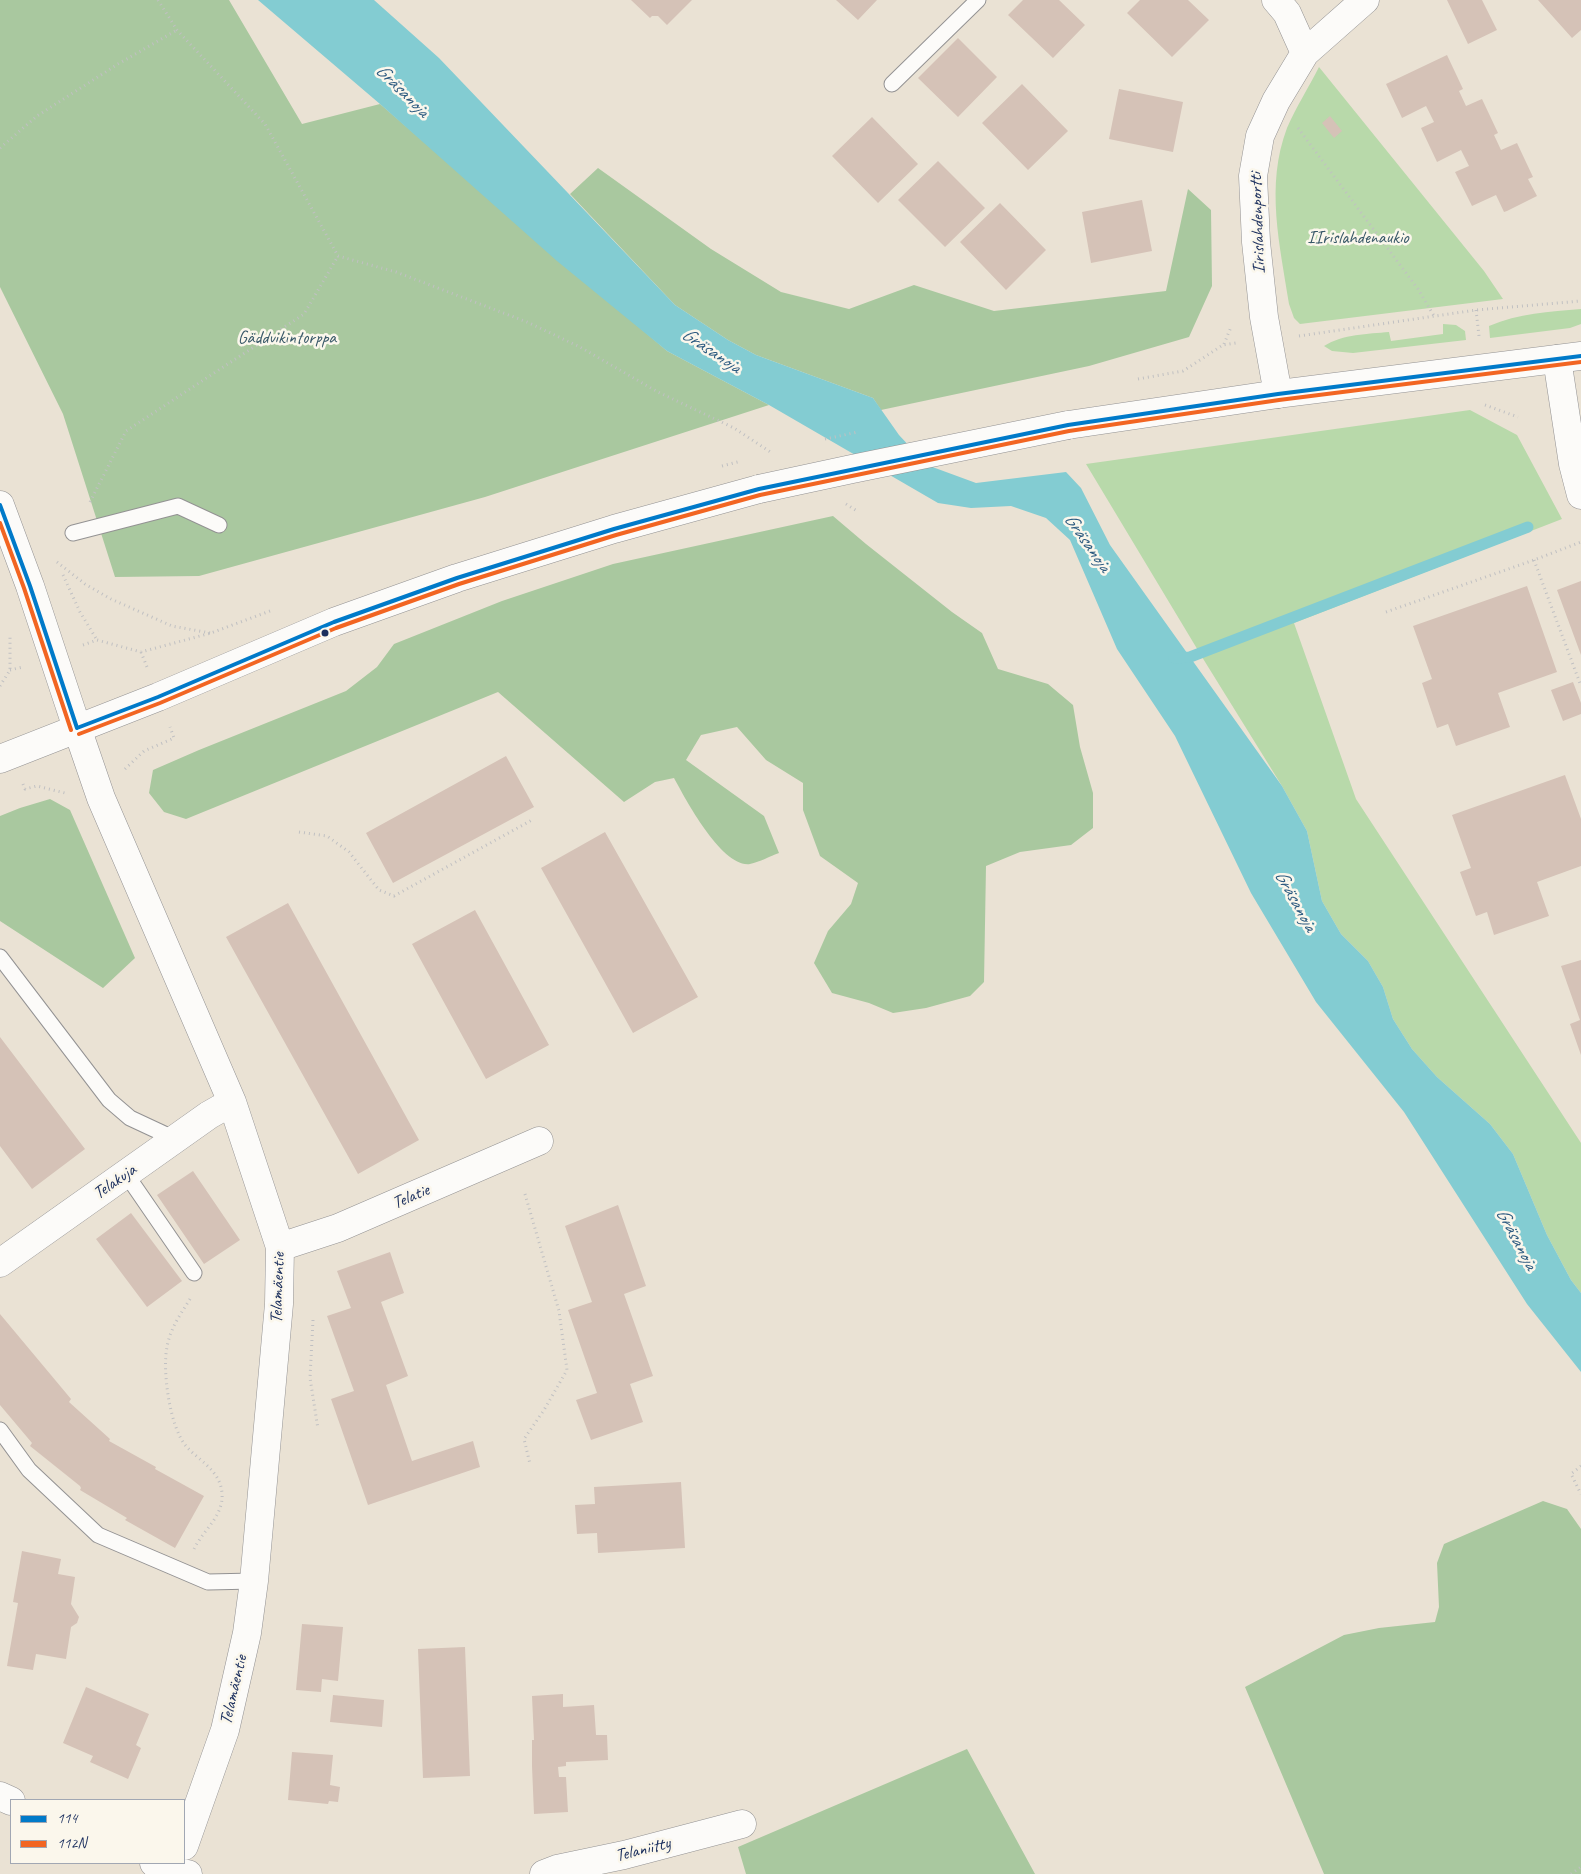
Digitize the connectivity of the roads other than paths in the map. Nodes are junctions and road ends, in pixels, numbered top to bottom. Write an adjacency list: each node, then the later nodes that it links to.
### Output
1 (978, 0): 5 (lane)
2 (1276, 0): 4 (street)
3 (1365, 0): 4 (street, Iirislahdenportti)
4 (1305, 53): 7 (street, Iirislahdenportti)
5 (892, 84)
6 (1569, 357): 7 (street); 8 (street)
7 (1278, 394): 12 (street, bridge)
8 (1581, 495)
9 (0, 505): 12 (street, Telamäentie)
10 (219, 525): 11 (lane)
11 (73, 533)
12 (77, 728): 13 (street); 15 (street, Telamäentie)
13 (0, 759)
14 (0, 957): 16 (lane)
15 (232, 1102): 16 (street, Telakuja); 19 (street, Telamäentie)
16 (175, 1139): 18 (street, Telakuja)
17 (539, 1141): 19 (street, Telatie)
18 (126, 1174): 20 (street, Telakuja); 21 (lane)
19 (280, 1247): 23 (street, Telamäentie)
20 (0, 1264)
21 (194, 1273)
22 (0, 1430): 23 (lane)
23 (254, 1581): 25 (street, Telamäentie)
24 (742, 1824): 26 (street, Telaniitty)
25 (185, 1843)
26 (544, 1874)

